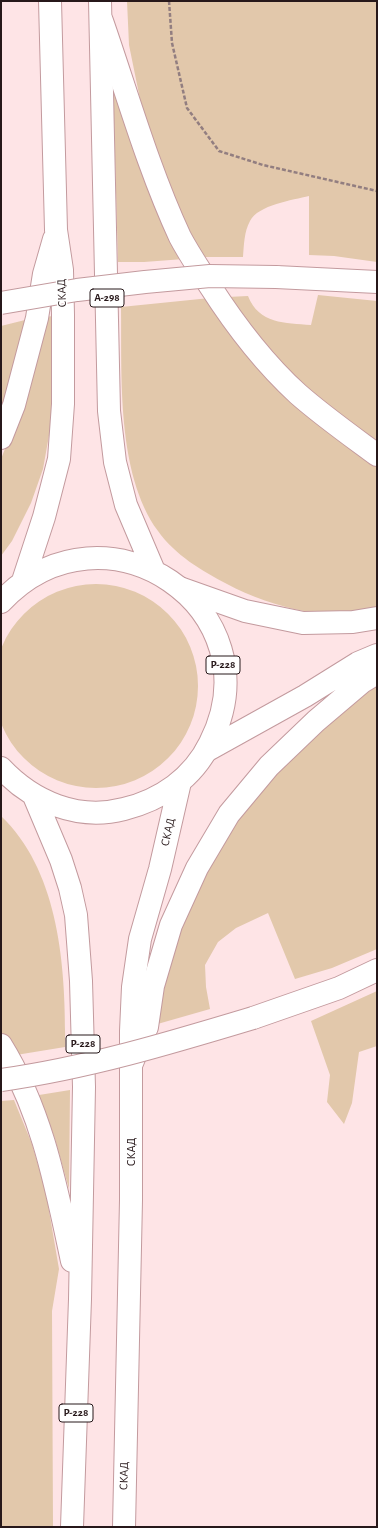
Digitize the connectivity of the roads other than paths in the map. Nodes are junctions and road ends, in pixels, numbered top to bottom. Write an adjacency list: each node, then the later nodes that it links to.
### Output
1 (50, 1): 3 (main road, СКАД)
2 (101, 10): 7 (main road); 8 (main road, А-298)
3 (56, 230): 6 (main road); 9 (main road, СКАД)
4 (377, 282): 5 (main road, bridge)
5 (1, 303)
6 (1, 438)
7 (377, 455)
8 (154, 571): 9 (main road, Р-228); 10 (main road, Р-228)
9 (23, 581): 11 (main road, Р-228)
10 (180, 588): 12 (main road); 15 (main road, Р-228)
11 (1, 602)
12 (377, 618)
13 (377, 655): 15 (main road)
14 (377, 673): 21 (main road)
15 (206, 751): 17 (main road, Р-228)
16 (4, 773): 18 (main road, Р-228)
17 (180, 782): 18 (main road, Р-228); 21 (main road, СКАД)
18 (34, 796): 23 (main road, Р-228)
19 (377, 970): 22 (main road, bridge)
20 (1, 1045): 23 (main road, Р-228)
21 (132, 1063): 25 (main road, СКАД)
22 (1, 1080)
23 (80, 1299): 24 (main road, Р-228)
24 (72, 1527)
25 (124, 1527)

